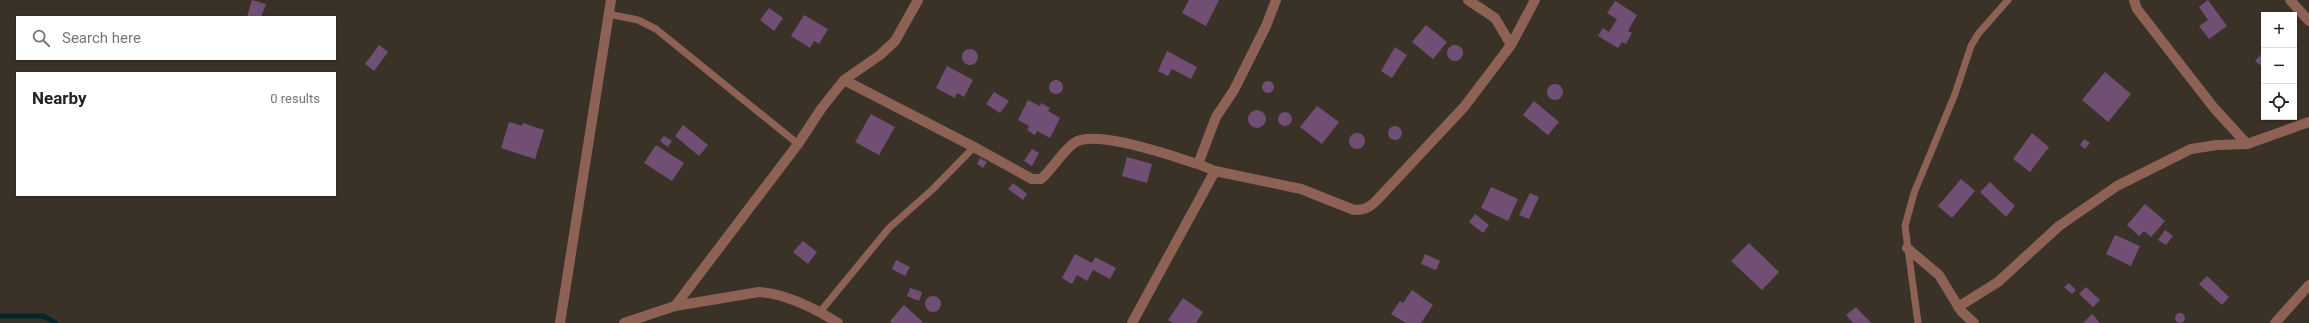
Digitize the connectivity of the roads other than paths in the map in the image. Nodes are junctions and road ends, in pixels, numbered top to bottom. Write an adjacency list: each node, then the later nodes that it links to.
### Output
1 (611, 0): 9 (street)
2 (918, 0): 12 (street)
3 (1276, 0): 17 (street)
4 (1468, 0): 11 (street)
5 (1535, 0): 11 (street)
6 (2008, 0): 19 (lane)
7 (2134, 0): 15 (street)
8 (2290, 0): 10 (street)
9 (608, 14): 14 (lane); 24 (street)
10 (2309, 21)
11 (1511, 45): 18 (street)
12 (844, 80): 14 (street); 16 (street)
13 (2309, 122): 15 (street)
14 (798, 144): 21 (street)
15 (2247, 144): 22 (street)
16 (974, 147): 17 (street); 23 (lane)
17 (1198, 164): 18 (street)
18 (1215, 172): 27 (street)
19 (1907, 248): 22 (street); 28 (lane)
20 (2309, 285): 30 (street)
21 (675, 306): 23 (street); 25 (street)
22 (1958, 307): 29 (street)
23 (820, 312): 26 (street)
24 (560, 323)
25 (624, 323)
26 (838, 323)
27 (1132, 323)
28 (1918, 323)
29 (1974, 323)
30 (2275, 323)

